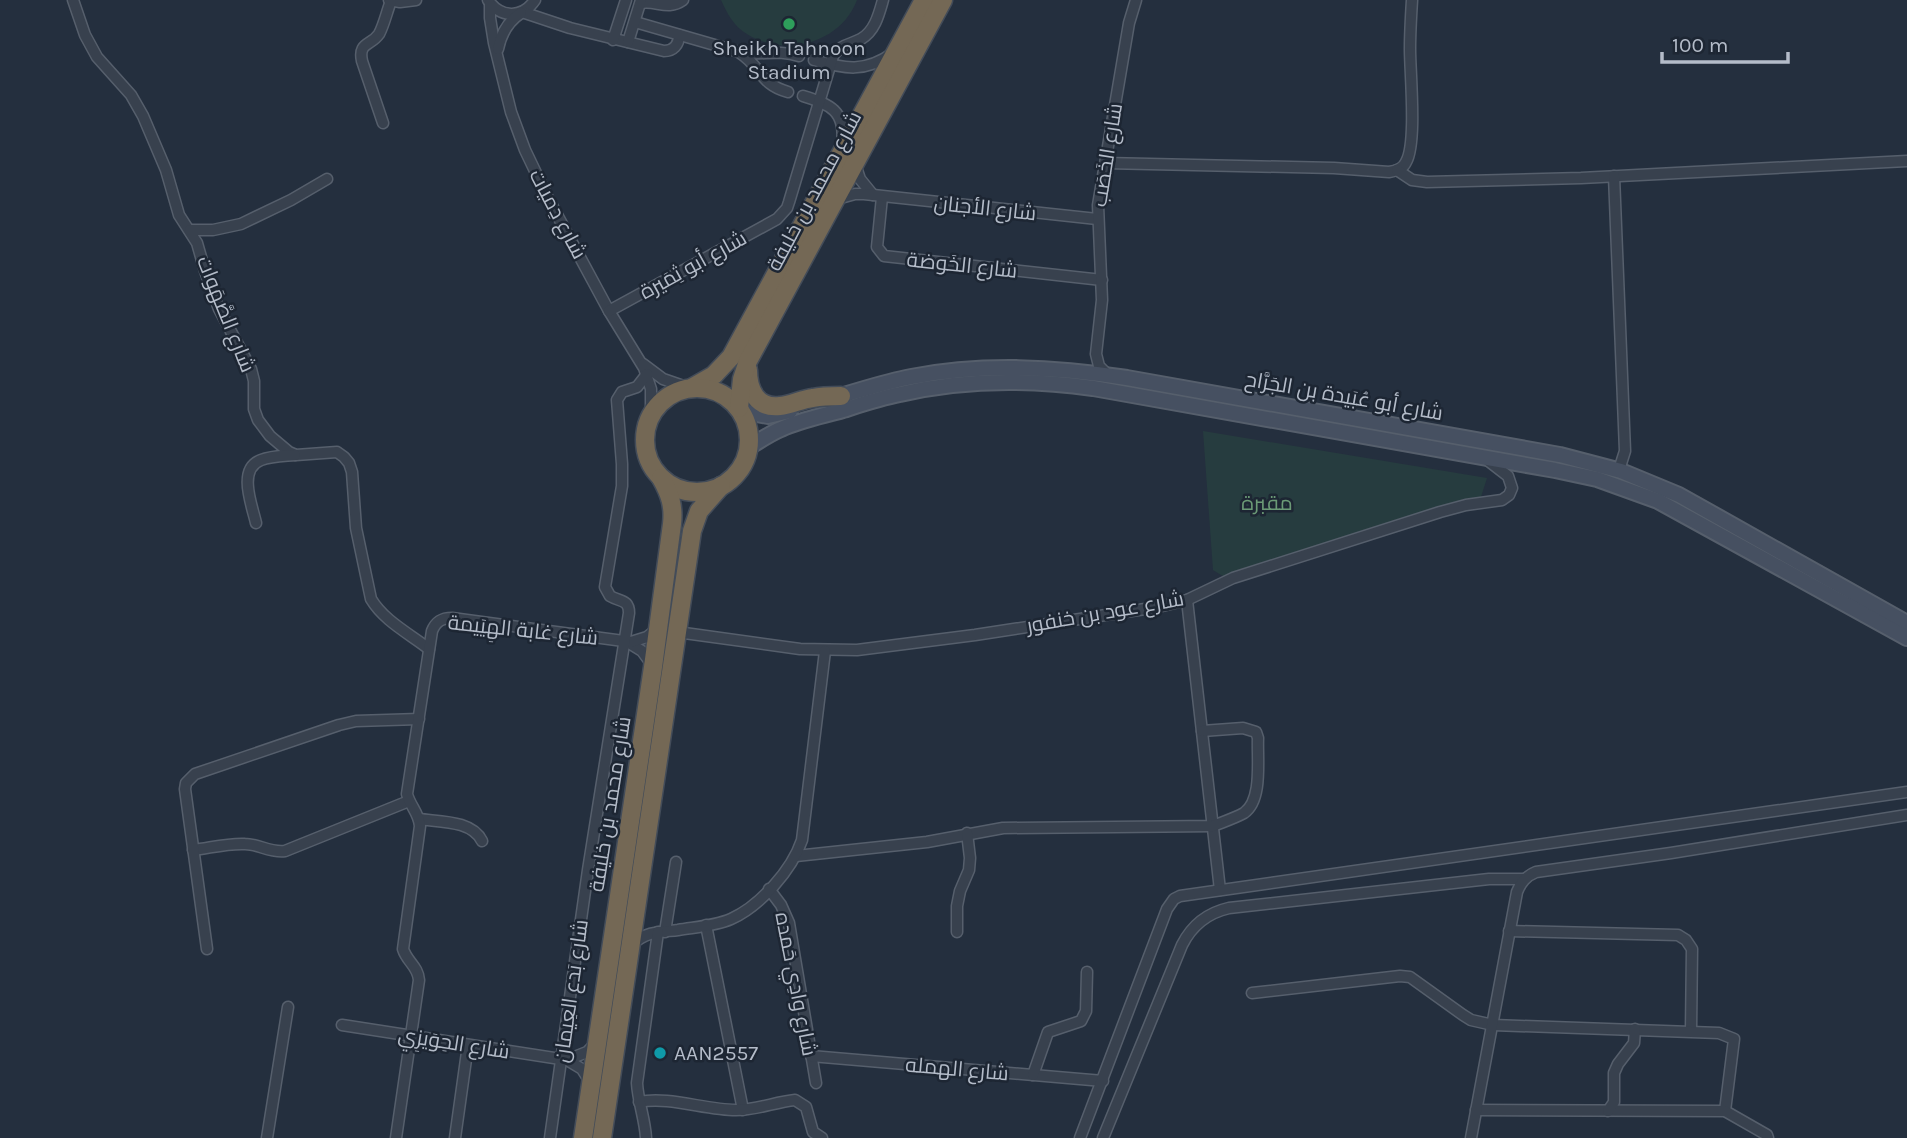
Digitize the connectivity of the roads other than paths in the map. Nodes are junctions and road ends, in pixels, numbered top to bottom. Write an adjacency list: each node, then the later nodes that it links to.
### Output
1 (73, 0): 43 (street, شارع الصَّهَوات)
2 (416, 0): 11 (street)
3 (535, 0): 14 (street)
4 (625, 0): 17 (street)
5 (682, 0): 12 (street)
6 (883, 0): 25 (street)
7 (924, 0): 19 (highway, شارع محمد بن خليفة)
8 (943, 0): 36 (highway, شارع محمد بن خليفة)
9 (1136, 0): 35 (street, شارع الخَصَب)
10 (1412, 0): 37 (street)
11 (390, 1): 32 (street)
12 (641, 1): 15 (street)
13 (487, 2): 14 (street); 23 (street, شارع دِميات)
14 (522, 13): 17 (street); 23 (street)
15 (635, 22): 16 (street); 18 (street)
16 (679, 35): 18 (street); 20 (street)
17 (613, 40): 18 (street)
18 (628, 42)
19 (898, 48): 26 (street); 33 (highway, شارع محمد بن خليفة)
20 (739, 52): 21 (street); 27 (street)
21 (771, 52): 22 (street); 27 (street)
22 (799, 56)
23 (497, 57): 45 (street, شارع دِميات)
24 (814, 60): 25 (street)
25 (829, 64): 26 (street); 30 (street, شارع أبو ثِمَيرة)
26 (857, 68): 31 (street)
27 (763, 77): 28 (street)
28 (788, 92)
29 (803, 96): 30 (street)
30 (819, 101): 31 (street); 45 (street, شارع أبو ثِمَيرة)
31 (831, 107): 33 (street)
32 (383, 123)
33 (841, 151): 52 (highway, شارع محمد بن خليفة)
34 (1907, 161): 38 (street)
35 (1105, 163): 37 (street); 42 (street, شارع الخَصَب)
36 (855, 164): 40 (street); 41 (highway, شارع محمد بن خليفة)
37 (1397, 170): 38 (street)
38 (1614, 176): 59 (street)
39 (327, 179): 43 (street)
40 (878, 196): 41 (street, شارع الأجنان); 42 (street, شارع الأجنان); 44 (street, شارع الخَوضة)
41 (837, 199): 47 (highway, شارع محمد بن خليفة)
42 (1097, 219): 44 (street, شارع الخَصَب)
43 (190, 230): 57 (street, شارع الصَّهَوات)
44 (1102, 280): 46 (street, شارع الخَصَب)
45 (609, 311): 48 (street, شارع دِميات)
46 (1096, 354): 49 (street); 51 (street)
47 (748, 361): 53 (highway); 54 (highway, شارع محمد بن خليفة)
48 (640, 362): 50 (street, شارع دِميات); 52 (street, شارع دِميات)
49 (1077, 371): 51 (main road, شارع أبو عُبَيدة بن الجَرَّاح); 53 (main road, شارع أبو عُبَيدة بن الجَرَّاح)
50 (646, 374): 55 (street, شارع دِميات); 68 (street, شارع بَدع العِيمان)
51 (1108, 375): 59 (main road, شارع أبو عُبَيدة بن الجَرَّاح)
52 (691, 388): 54 (highway); 55 (highway)
53 (841, 396): 54 (main road, شارع أبو عُبَيدة بن الجَرَّاح)
54 (740, 410): 56 (highway)
55 (651, 413): 60 (highway)
56 (748, 448): 58 (main road, شارع أبو عُبَيدة بن الجَرَّاح); 61 (highway)
57 (296, 455): 62 (street); 69 (street)
58 (1483, 457): 63 (street, شارع عود بن خنفور); 67 (main road, شارع أبو عُبَيدة بن الجَرَّاح)
59 (1619, 470): 64 (main road, شارع أبو عُبَيدة بن الجَرَّاح)
60 (661, 478): 61 (highway); 65 (highway, شارع محمد بن خليفة)
61 (721, 486): 66 (highway, شارع محمد بن خليفة)
62 (256, 523)
63 (1187, 600): 70 (street, شارع عود بن خنفور); 73 (street)
64 (1907, 623)
65 (659, 626): 68 (street, شارع غابة الهِيَيمة); 71 (highway, شارع محمد بن خليفة)
66 (677, 632): 70 (street, شارع عود بن خنفور); 87 (highway, شارع محمد بن خليفة)
67 (1907, 638)
68 (625, 642): 69 (street, شارع غابة الهِيَيمة); 71 (street, شارع غابة الهِيَيمة); 105 (street, شارع بَدع العِيمان)
69 (429, 649): 72 (street, شارع غابة الهِيَيمة)
70 (825, 651): 82 (street)
71 (653, 667): 102 (highway, شارع محمد بن خليفة)
72 (419, 719): 75 (street, شارع غابة الهِيَيمة); 81 (street)
73 (1202, 731): 78 (street); 78 (street)
74 (1907, 792): 86 (street)
75 (409, 801): 77 (street); 81 (street)
76 (1907, 815): 84 (street)
77 (419, 819): 80 (street); 101 (street)
78 (1213, 826): 79 (street); 86 (street)
79 (967, 833): 82 (street); 91 (street)
80 (482, 841)
81 (193, 850): 92 (street)
82 (796, 856): 85 (street)
83 (676, 862): 90 (street)
84 (1524, 879): 89 (street); 124 (street)
85 (769, 889): 88 (street); 104 (street, شارع وادِي حَمده)
86 (1220, 890): 107 (street)
87 (634, 913): 90 (street); 93 (highway, شارع محمد بن خليفة)
88 (706, 925): 90 (street); 111 (street)
89 (1509, 931): 97 (street); 100 (street)
90 (662, 932): 93 (street); 110 (street)
91 (957, 932)
92 (207, 949)
93 (628, 950): 120 (highway, شارع محمد بن خليفة)
94 (1087, 972): 106 (street)
95 (1252, 993): 97 (street)
96 (288, 1007): 115 (street)
97 (1493, 1025): 99 (street); 112 (street)
98 (342, 1026): 101 (street, شارع الحِوَيزِي)
99 (1635, 1029): 100 (street); 113 (street)
100 (1691, 1031): 114 (street)
101 (412, 1036): 103 (street, شارع الحِوَيزِي); 116 (street)
102 (597, 1043): 105 (street); 109 (highway, شارع محمد بن خليفة)
103 (468, 1045): 105 (street, شارع الحِوَيزِي); 117 (street)
104 (811, 1056): 106 (street, شارع الهمله); 108 (street, شارع وادِي حَمده)
105 (564, 1059): 109 (street); 118 (street, شارع بَدع العِيمان)
106 (1033, 1075): 107 (street, شارع الهمله)
107 (1102, 1081): 123 (street)
108 (816, 1083)
109 (591, 1085): 119 (highway, شارع محمد بن خليفة)
110 (639, 1102): 111 (street); 121 (street)
111 (743, 1110): 122 (street)
112 (1476, 1110): 113 (street); 125 (street)
113 (1608, 1111): 114 (street)
114 (1725, 1111): 126 (street)
115 (267, 1138)
116 (396, 1138)
117 (454, 1138)
118 (550, 1138)
119 (583, 1138)
120 (602, 1138)
121 (646, 1138)
122 (822, 1138)
123 (1080, 1138)
124 (1102, 1138)
125 (1471, 1138)
126 (1768, 1138)

